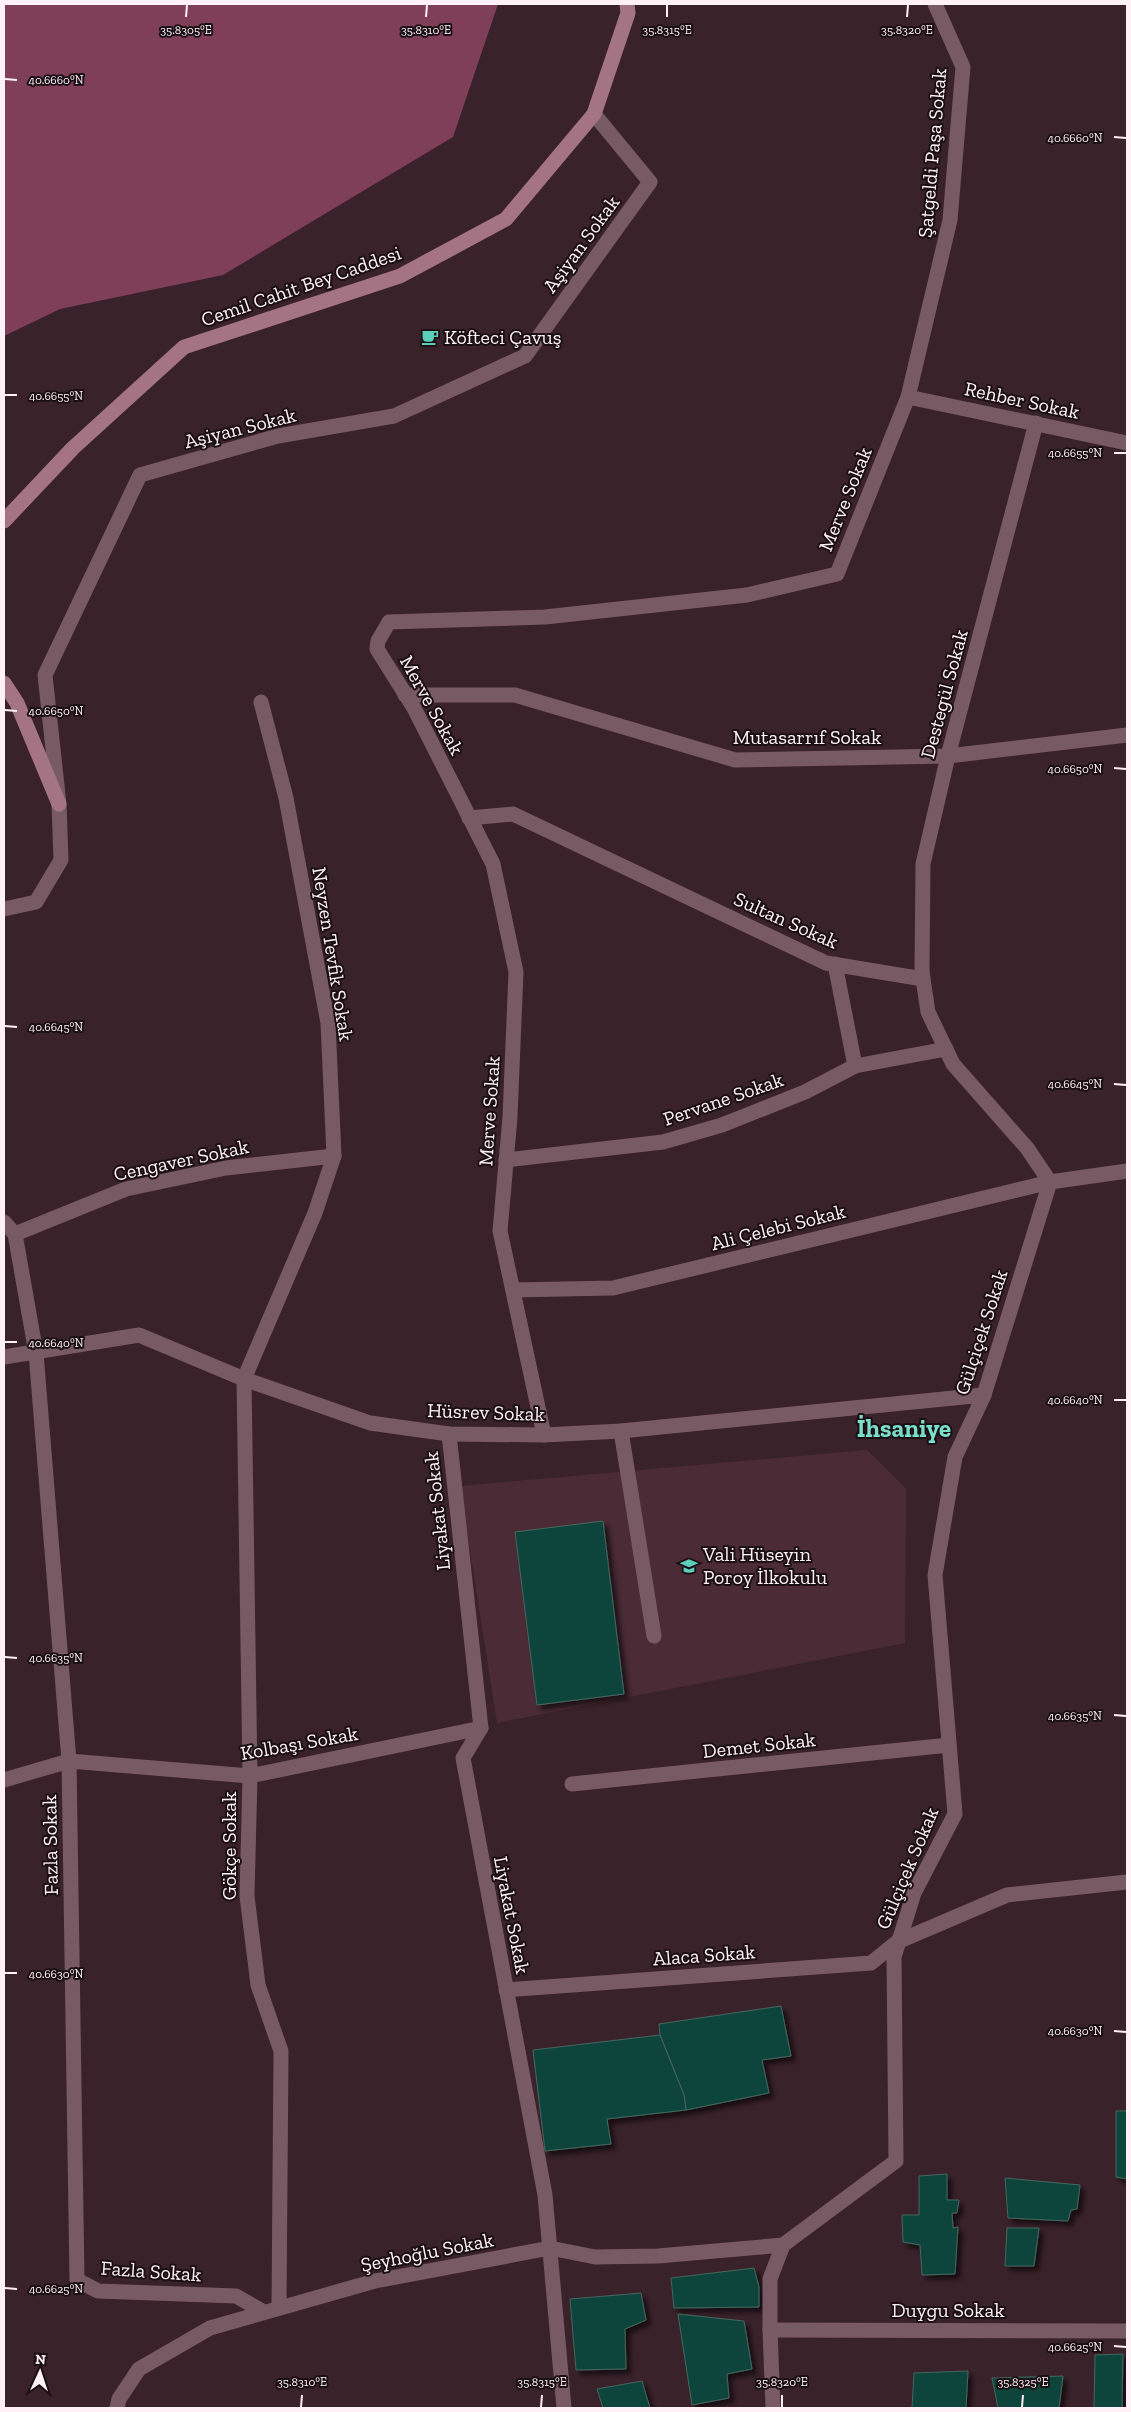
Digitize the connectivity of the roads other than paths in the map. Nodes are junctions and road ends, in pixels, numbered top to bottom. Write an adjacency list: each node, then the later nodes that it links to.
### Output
1 (627, 4): 3 (street, Cemil Cahit Bey Caddesi)
2 (935, 4): 4 (street, Şatgeldi Paşa Sokak)
3 (594, 114): 7 (street, Cemil Cahit Bey Caddesi); 13 (street, Aşiyan Sokak)
4 (908, 397): 5 (street, Rehber Sokak); 9 (street, Merve Sokak)
5 (1036, 424): 6 (street, Rehber Sokak); 12 (street, Destegül Sokak)
6 (1127, 443)
7 (4, 521)
8 (4, 683): 13 (street)
9 (405, 695): 12 (street, Mutasarrıf Sokak); 14 (street, Merve Sokak)
10 (261, 702): 20 (street, Neyzen Tevfik Sokak)
11 (1127, 734): 12 (street, Mutasarrıf Sokak)
12 (948, 756): 17 (street, Destegül Sokak)
13 (59, 804): 15 (street, Aşiyan Sokak)
14 (470, 818): 16 (street, Sultan Sokak); 21 (street, Merve Sokak)
15 (4, 909)
16 (835, 964): 17 (street, Sultan Sokak); 19 (street)
17 (923, 979): 18 (street)
18 (946, 1049): 19 (street, Pervane Sokak); 23 (street)
19 (855, 1066): 21 (street, Pervane Sokak)
20 (334, 1156): 25 (street, Cengaver Sokak); 29 (street, Neyzen Tevfik Sokak)
21 (506, 1160): 26 (street, Merve Sokak)
22 (1127, 1171): 23 (street, Ali Çelebi Sokak)
23 (1050, 1182): 26 (street, Ali Çelebi Sokak); 30 (street, Gülçiçek Sokak)
24 (4, 1222): 25 (street)
25 (15, 1234): 27 (street, Fazla Sokak)
26 (513, 1290): 33 (street, Merve Sokak)
27 (36, 1353): 28 (street, Hüsrev Sokak); 29 (street, Hüsrev Sokak); 37 (street, Fazla Sokak)
28 (4, 1357)
29 (244, 1379): 32 (street, Hüsrev Sokak); 38 (street, Gökçe Sokak)
30 (984, 1395): 31 (street, Hüsrev Sokak); 36 (street, Gülçiçek Sokak)
31 (621, 1431): 33 (street, Hüsrev Sokak); 34 (street)
32 (449, 1434): 33 (street, Hüsrev Sokak); 35 (street, Liyakat Sokak)
33 (544, 1436)
34 (654, 1636)
35 (481, 1728): 38 (street, Kolbaşı Sokak); 43 (street, Liyakat Sokak)
36 (949, 1745): 40 (street, Demet Sokak); 42 (street, Gülçiçek Sokak)
37 (69, 1761): 38 (street, Kolbaşı Sokak); 39 (street, Kolbaşı Sokak); 47 (street, Fazla Sokak)
38 (250, 1776): 46 (street, Gökçe Sokak)
39 (4, 1780)
40 (572, 1784)
41 (1127, 1882): 42 (street, Alaca Sokak)
42 (898, 1942): 43 (street, Alaca Sokak); 44 (street, Gülçiçek Sokak)
43 (506, 1990): 45 (street, Liyakat Sokak)
44 (783, 2244): 45 (street, Şeyhoğlu Sokak); 48 (street)
45 (550, 2248): 46 (street, Şeyhoğlu Sokak); 51 (street, Liyakat Sokak)
46 (279, 2308): 47 (street, Şeyhoğlu Sokak)
47 (264, 2312): 50 (street, Şeyhoğlu Sokak)
48 (770, 2330): 49 (street, Duygu Sokak); 52 (street)
49 (1127, 2331)
50 (117, 2408)
51 (564, 2408)
52 (773, 2408)

